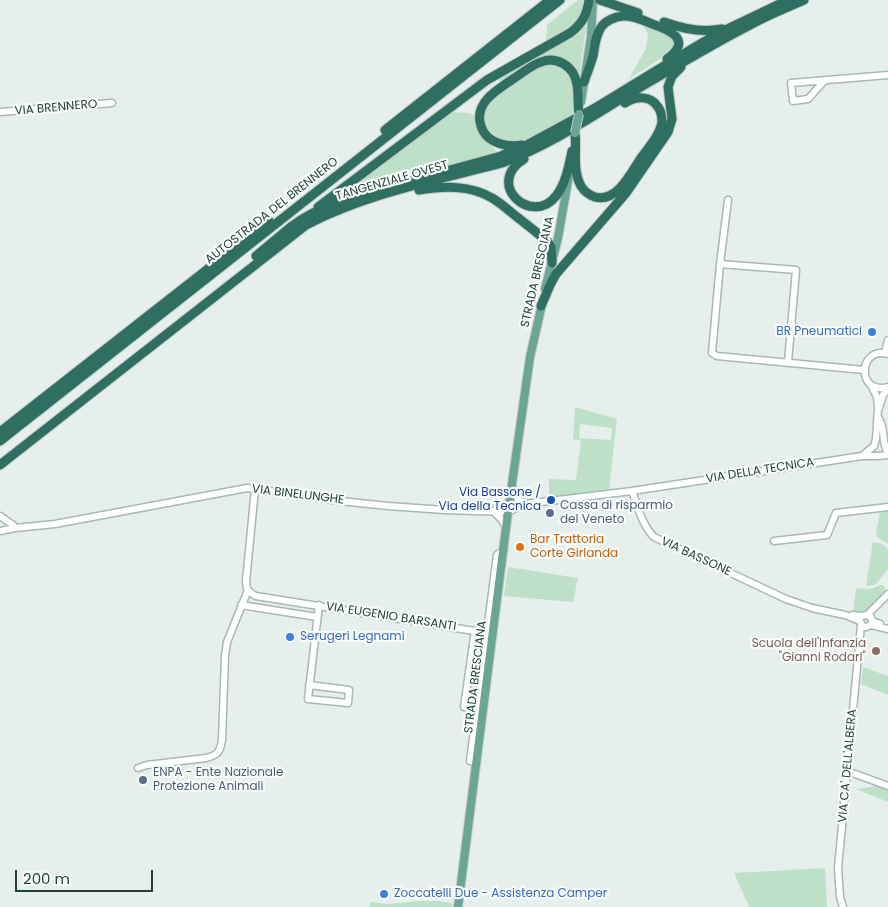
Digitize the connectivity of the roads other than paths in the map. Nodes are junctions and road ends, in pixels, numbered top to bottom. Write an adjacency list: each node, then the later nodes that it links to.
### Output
1 (550, 0): 36 (highway, AUTOSTRADA DEL BRENNERO)
2 (560, 0): 37 (highway, AUTOSTRADA DEL BRENNERO)
3 (591, 0): 11 (main road); 24 (highway)
4 (600, 0): 7 (highway)
5 (788, 0): 7 (highway, TANGENZIALE OVEST)
6 (804, 0): 8 (highway, TANGENZIALE OVEST)
7 (742, 22): 14 (highway, TANGENZIALE OVEST)
8 (721, 40): 18 (highway, TANGENZIALE OVEST); 27 (highway)
9 (888, 75): 10 (street)
10 (825, 80): 10 (street)
11 (584, 82): 13 (main road); 14 (highway)
12 (112, 103): 15 (street, VIA BRENNERO)
13 (579, 103): 16 (highway); 17 (highway)
14 (595, 108): 17 (highway, TANGENZIALE OVEST)
15 (0, 112)
16 (579, 114): 19 (main road, bridge)
17 (572, 121): 24 (highway, TANGENZIALE OVEST)
18 (584, 122): 20 (highway, TANGENZIALE OVEST); 21 (highway)
19 (575, 133): 21 (highway)
20 (556, 138): 21 (highway); 22 (highway, TANGENZIALE OVEST)
21 (574, 153): 25 (main road, STRADA BRESCIANA)
22 (392, 192): 25 (highway); 41 (highway, TANGENZIALE OVEST)
23 (728, 200): 26 (street)
24 (293, 226): 40 (highway, TANGENZIALE OVEST)
25 (552, 263): 27 (main road, STRADA BRESCIANA)
26 (720, 264): 30 (street); 30 (street)
27 (541, 306): 43 (main road, STRADA BRESCIANA)
28 (888, 340): 29 (street)
29 (886, 354): 31 (street)
30 (788, 362): 31 (street)
31 (864, 370): 32 (street)
32 (871, 385): 33 (street); 34 (street)
33 (888, 388): 34 (street)
34 (878, 409): 35 (street)
35 (878, 417): 38 (street); 39 (street)
36 (0, 432)
37 (0, 441)
38 (888, 454): 39 (street, VIA DELLA TECNICA)
39 (862, 456): 44 (street, VIA DELLA TECNICA)
40 (0, 458)
41 (0, 465)
42 (254, 488): 47 (street, VIA BINELUNGHE); 50 (street, VIA BINELUNGHE); 54 (street)
43 (512, 489): 45 (street); 48 (main road, STRADA BRESCIANA)
44 (632, 491): 45 (street); 59 (street, VIA BASSONE)
45 (525, 504): 48 (street)
46 (888, 507): 53 (street)
47 (493, 512): 48 (street, VIA BINELUNGHE); 51 (street)
48 (508, 512): 51 (main road, STRADA BRESCIANA)
49 (0, 516): 50 (street)
50 (15, 528): 52 (street, VIA BINELUNGHE)
51 (506, 530): 62 (main road, STRADA BRESCIANA)
52 (0, 531)
53 (774, 541)
54 (248, 590): 56 (street); 57 (street, VIA EUGENIO BARSANTI)
55 (888, 594): 59 (street)
56 (241, 605): 58 (street, VIA EUGENIO BARSANTI); 66 (street)
57 (318, 605): 58 (street, VIA EUGENIO BARSANTI); 61 (street, VIA EUGENIO BARSANTI)
58 (317, 617): 63 (street, VIA EUGENIO BARSANTI)
59 (866, 621): 60 (street, VIA BASSONE); 67 (street, VIA CA' DELL'ALBERA)
60 (888, 629)
61 (475, 631): 62 (street, VIA EUGENIO BARSANTI); 64 (street, STRADA BRESCIANA)
62 (490, 633): 64 (street, STRADA BRESCIANA); 65 (main road, STRADA BRESCIANA)
63 (309, 685): 63 (street)
64 (477, 709): 65 (street, STRADA BRESCIANA)
65 (477, 761): 69 (main road, STRADA BRESCIANA)
66 (138, 768)
67 (847, 771): 68 (street); 70 (street, VIA CA' DELL'ALBERA)
68 (888, 786)
69 (458, 907)
70 (843, 907)

